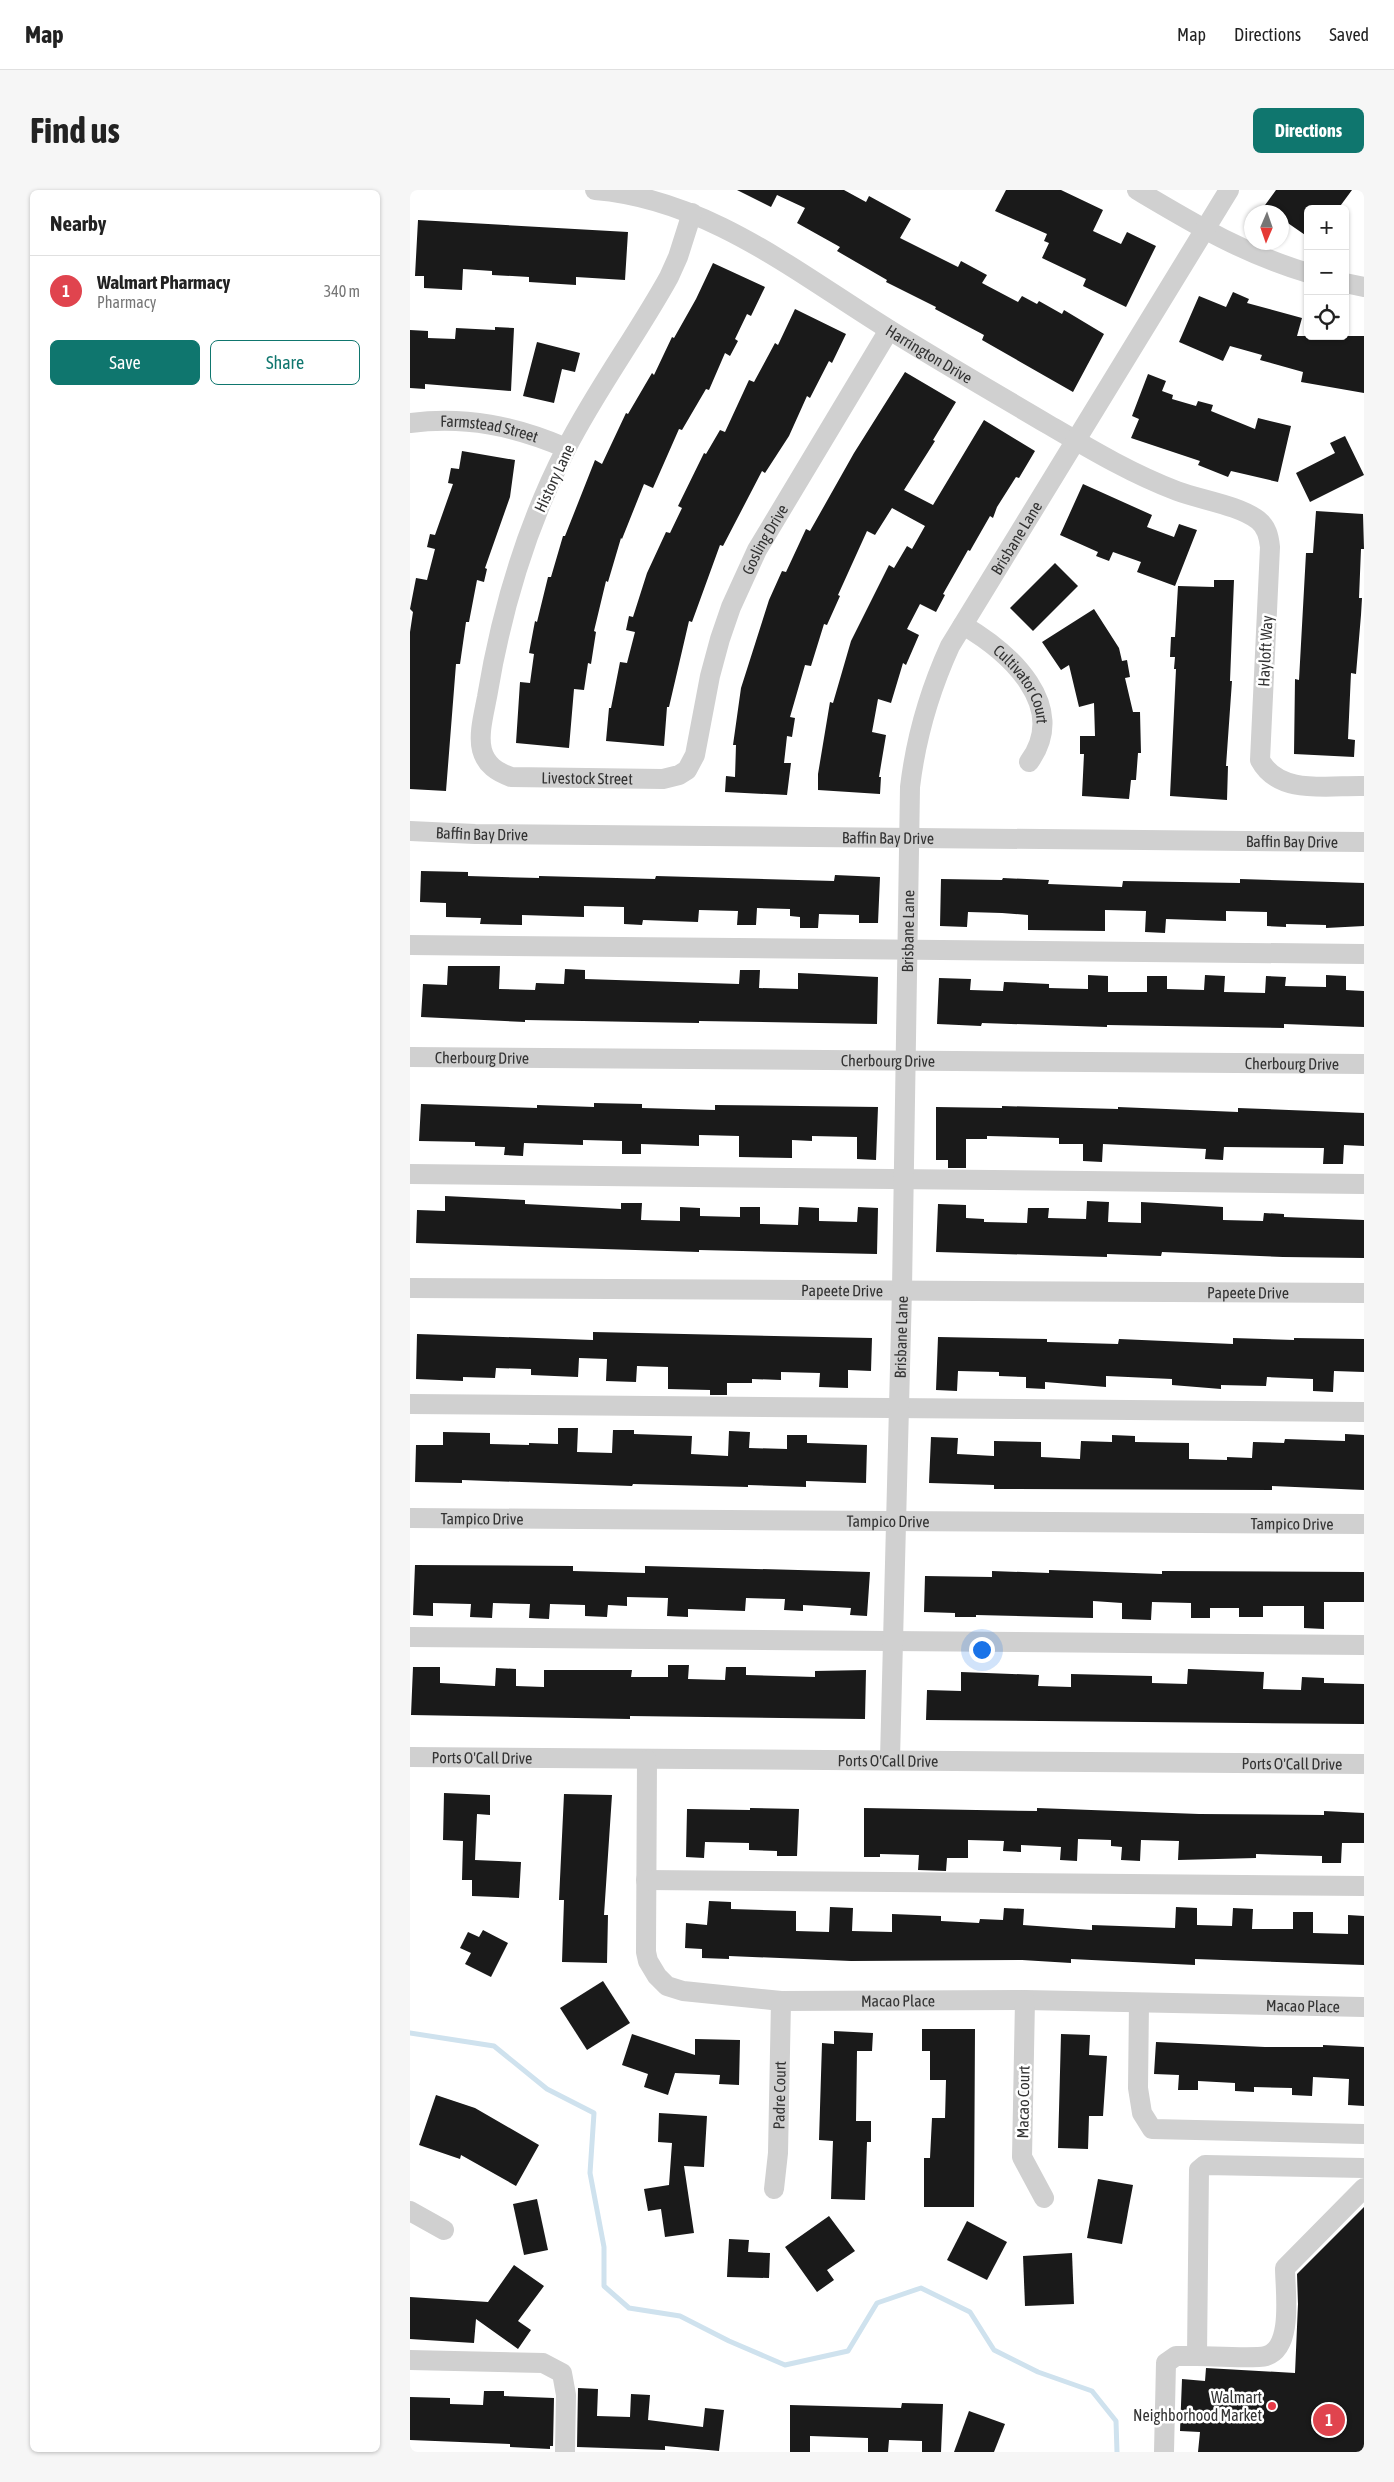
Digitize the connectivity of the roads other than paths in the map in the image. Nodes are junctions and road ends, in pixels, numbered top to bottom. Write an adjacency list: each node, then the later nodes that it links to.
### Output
1 (595, 190): 4 (street, Harrington Drive)
2 (1137, 190): 5 (street)
3 (1229, 190): 5 (street, Brisbane Lane)
4 (692, 213): 9 (street, Harrington Drive); 12 (street, History Lane)
5 (1204, 230): 6 (street); 11 (street, Brisbane Lane)
6 (1304, 272)
7 (1349, 284): 8 (street)
8 (1364, 286)
9 (889, 330): 11 (street, Harrington Drive); 17 (street, Gosling Drive)
10 (410, 423): 12 (street, Farmstead Street)
11 (1076, 440): 13 (street, Harrington Drive); 14 (street, Brisbane Lane)
12 (566, 448): 16 (street, History Lane)
13 (1263, 525): 18 (street, Hayloft Way)
14 (963, 625): 15 (street, Cultivator Court); 20 (street, Brisbane Lane)
15 (1029, 762)
16 (489, 765): 17 (street, Livestock Street)
17 (687, 770)
18 (1364, 786)
19 (410, 831): 20 (street, Baffin Bay Drive)
20 (909, 838): 21 (street, Baffin Bay Drive); 23 (street, Brisbane Lane)
21 (1364, 842)
22 (410, 945): 23 (street)
23 (906, 949): 24 (street); 26 (street, Brisbane Lane)
24 (1364, 954)
25 (410, 1057): 26 (street, Cherbourg Drive)
26 (904, 1060): 27 (street, Cherbourg Drive); 29 (street, Brisbane Lane)
27 (1364, 1064)
28 (410, 1174): 29 (street)
29 (903, 1179): 30 (street); 32 (street, Brisbane Lane)
30 (1364, 1184)
31 (410, 1288): 32 (street, Papeete Drive)
32 (902, 1289): 33 (street, Papeete Drive); 35 (street, Brisbane Lane)
33 (1364, 1294)
34 (410, 1404): 35 (street)
35 (898, 1408): 36 (street); 38 (street, Brisbane Lane)
36 (1364, 1412)
37 (410, 1518): 38 (street, Tampico Drive)
38 (895, 1520): 39 (street, Tampico Drive); 41 (street, Brisbane Lane)
39 (1364, 1524)
40 (410, 1637): 41 (street)
41 (892, 1642): 42 (street); 44 (street, Brisbane Lane)
42 (1364, 1645)
43 (410, 1757): 45 (street, Ports O'Call Drive)
44 (890, 1759): 45 (street, Ports O'Call Drive); 46 (street, Ports O'Call Drive)
45 (647, 1760): 47 (street, Macao Place)
46 (1364, 1764)
47 (646, 1880): 48 (street); 50 (street, Macao Place)
48 (1364, 1886)
49 (1025, 2000): 50 (street, Macao Place); 51 (street, Macao Place); 57 (street, Macao Court)
50 (781, 2001): 56 (street, Padre Court)
51 (1139, 2003): 52 (street, Macao Place); 53 (street)
52 (1364, 2007)
53 (1364, 2134)
54 (1364, 2168): 60 (street)
55 (1364, 2188): 60 (street)
56 (774, 2189)
57 (1044, 2198)
58 (410, 2211): 59 (street)
59 (444, 2230)
60 (1196, 2356): 63 (street)
61 (410, 2360): 62 (street)
62 (565, 2452)
63 (1164, 2452)

